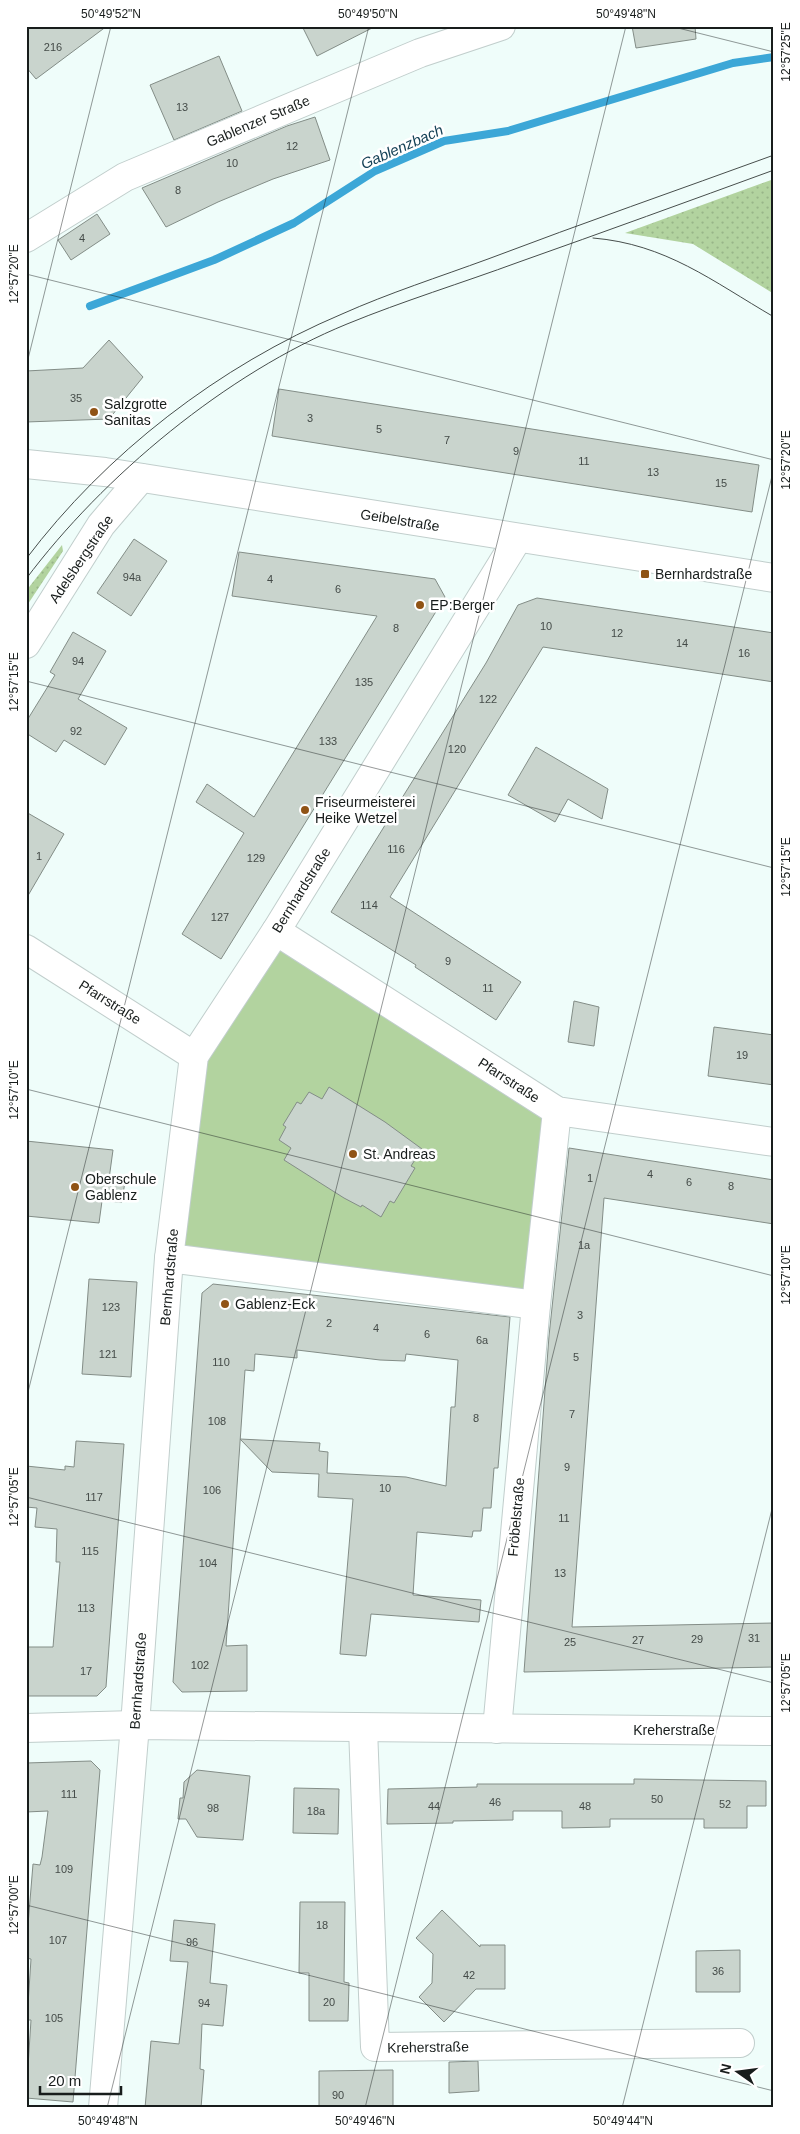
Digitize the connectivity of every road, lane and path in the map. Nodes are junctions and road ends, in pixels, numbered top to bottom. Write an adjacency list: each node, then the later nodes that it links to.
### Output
1 (500, 26): 2 (street, Gablenzer Straße)
2 (26, 238)
3 (26, 464): 4 (street, Geibelstraße)
4 (141, 478): 5 (street, Geibelstraße); 7 (street, Adelsbergstraße)
5 (518, 538): 6 (street, Geibelstraße); 8 (street, Bernhardstraße)
6 (774, 578)
7 (26, 644)
8 (276, 932): 10 (street, Bernhardstraße); 11 (street, Pfarrstraße)
9 (26, 949): 10 (street, Pfarrstraße)
10 (194, 1056): 13 (street, Bernhardstraße)
11 (557, 1110): 12 (street, Pfarrstraße); 14 (street, Fröbelstraße)
12 (774, 1142)
13 (169, 1258): 14 (street); 15 (street, Bernhardstraße)
14 (536, 1305): 18 (street, Fröbelstraße)
15 (134, 1725): 16 (street, Kreherstraße); 17 (street, Kreherstraße); 21 (street, Bernhardstraße)
16 (26, 1728)
17 (364, 1728): 18 (street, Kreherstraße); 20 (street, Kreherstraße)
18 (497, 1729): 19 (street, Kreherstraße)
19 (774, 1731)
20 (740, 2044)
21 (102, 2108)

